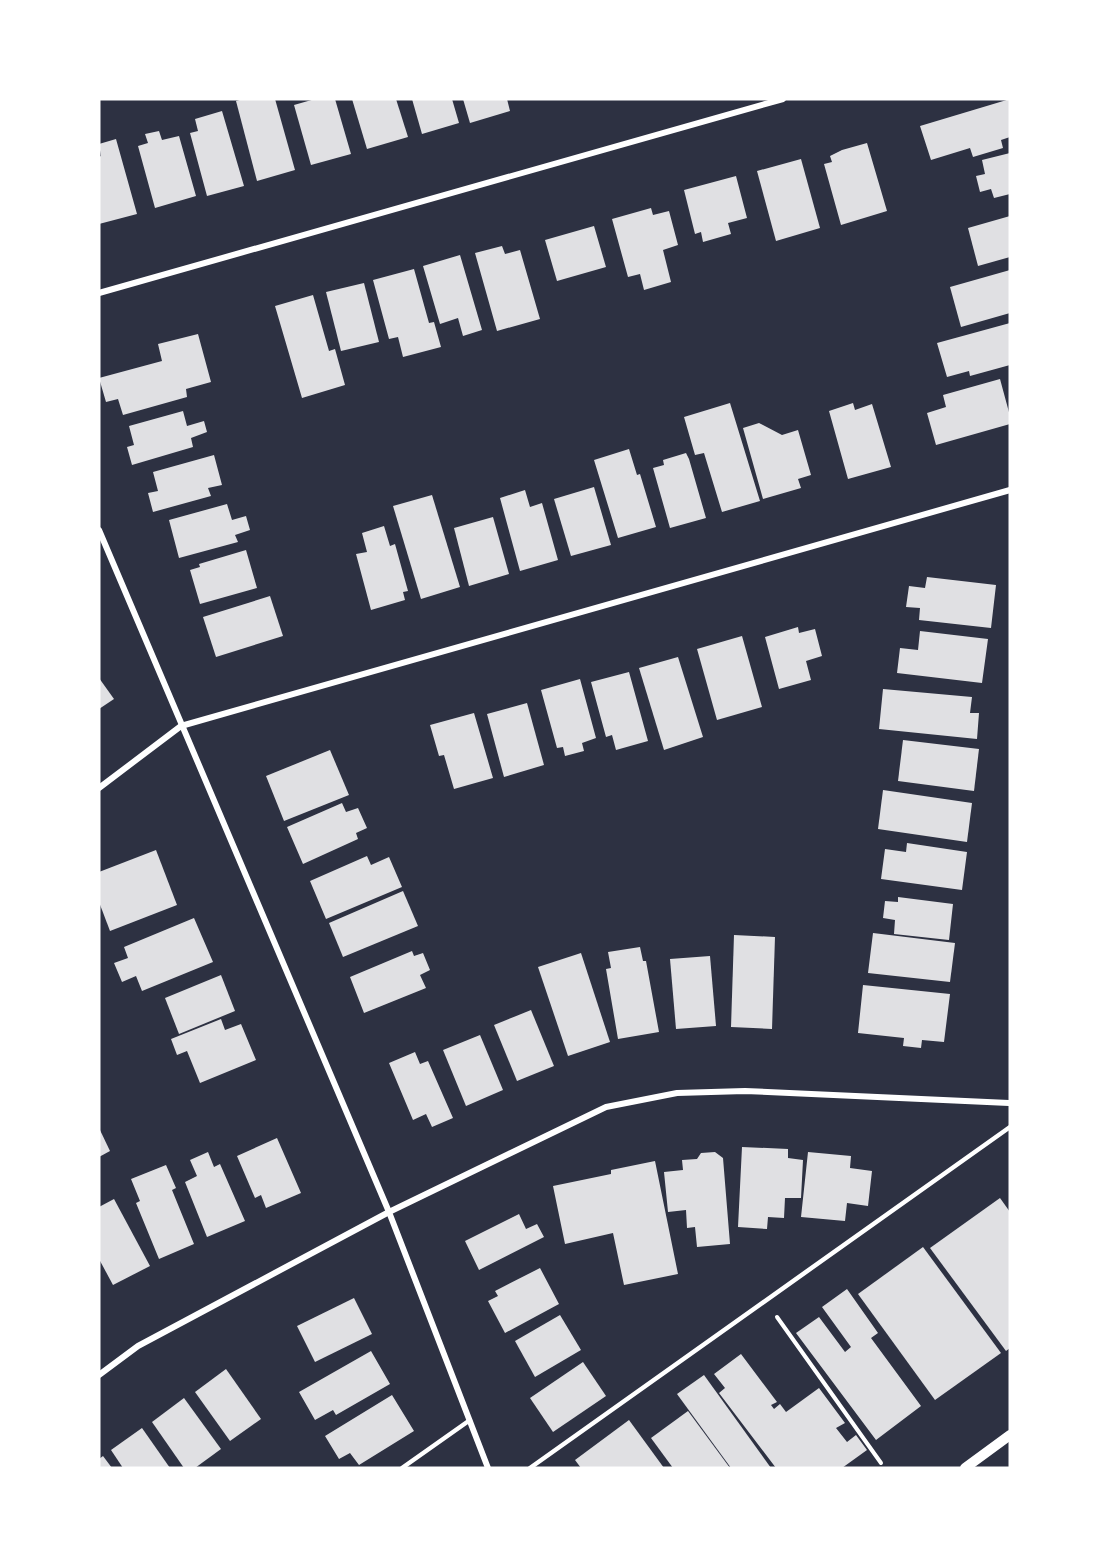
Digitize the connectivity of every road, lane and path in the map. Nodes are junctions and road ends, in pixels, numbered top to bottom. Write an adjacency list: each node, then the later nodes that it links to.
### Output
1 (783, 99): 2 (street)
2 (99, 293)
3 (1010, 490): 5 (street)
4 (99, 530): 5 (street)
5 (181, 726): 6 (street); 9 (street)
6 (99, 788)
7 (1010, 1101): 9 (street)
8 (1010, 1127): 10 (lane)
9 (388, 1212): 11 (street); 12 (street)
10 (766, 1300): 14 (path); 17 (lane)
11 (99, 1375)
12 (470, 1420): 15 (lane); 16 (street)
13 (1010, 1435): 18 (street)
14 (881, 1463)
15 (402, 1468)
16 (488, 1468)
17 (530, 1468)
18 (965, 1468)

